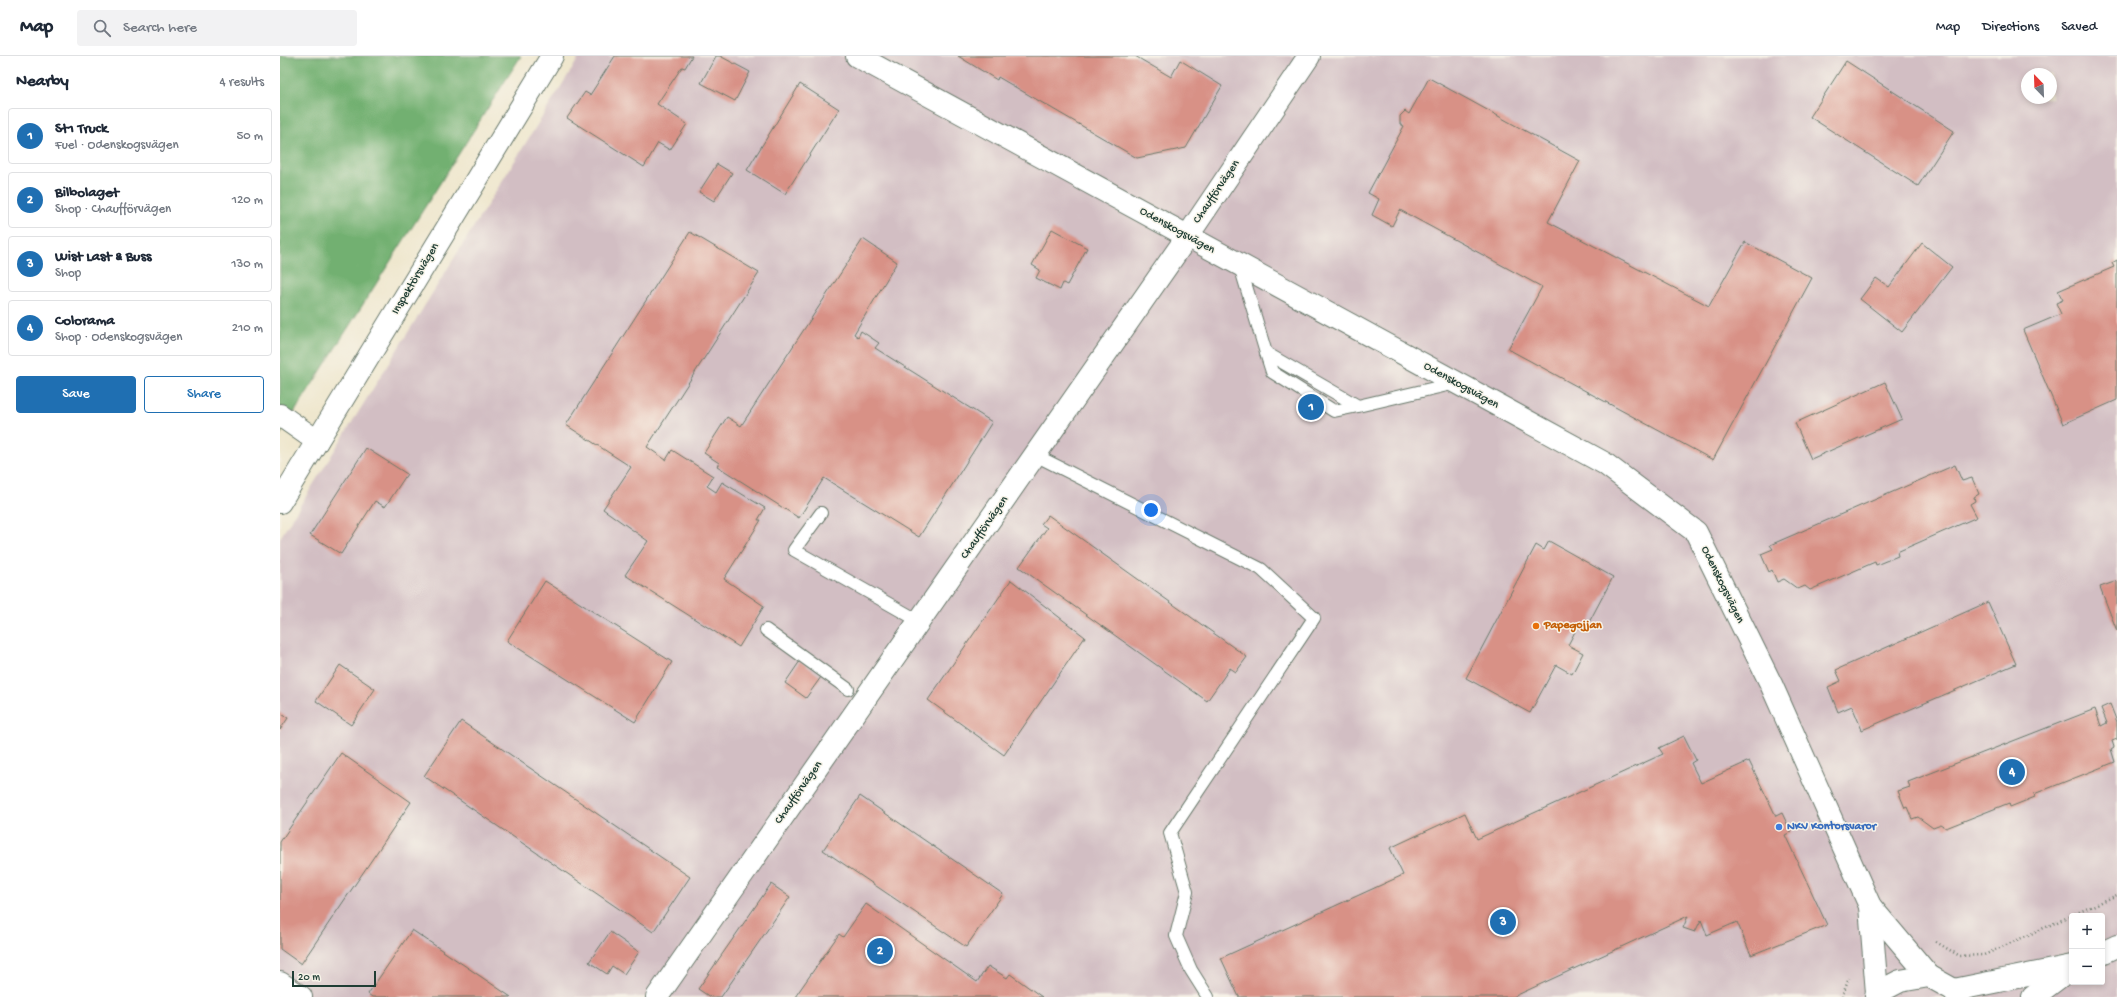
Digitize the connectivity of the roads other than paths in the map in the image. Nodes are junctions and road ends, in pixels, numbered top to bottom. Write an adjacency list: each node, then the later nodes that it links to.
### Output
1 (552, 56): 8 (street, Inspektörsvägen)
2 (857, 56): 4 (street, Odenskogsvägen)
3 (1309, 56): 4 (street, Chaufförvägen)
4 (1188, 237): 5 (street, Odenskogsvägen); 9 (street, Chaufförvägen)
5 (1240, 266): 6 (street, Odenskogsvägen); 6 (lane)
6 (1456, 383): 15 (street, Odenskogsvägen)
7 (280, 415): 8 (street)
8 (317, 441): 10 (street, Inspektörsvägen)
9 (1035, 455): 12 (street, Chaufförvägen); 26 (lane)
10 (280, 502)
11 (821, 513): 12 (lane)
12 (919, 622): 25 (street, Chaufförvägen)
13 (766, 630): 14 (lane)
14 (848, 689)
15 (1870, 906): 20 (street, Odenskogsvägen); 23 (street, Odenskogsvägen)
16 (2117, 946): 17 (street)
17 (2105, 952)
18 (2069, 968): 22 (street)
19 (2069, 969): 27 (street)
20 (1929, 976): 22 (street, Odenskogsvägen); 23 (street)
21 (280, 983): 24 (street)
22 (1956, 994)
23 (1876, 995)
24 (301, 997)
25 (657, 997)
26 (1208, 997)
27 (2033, 997)

